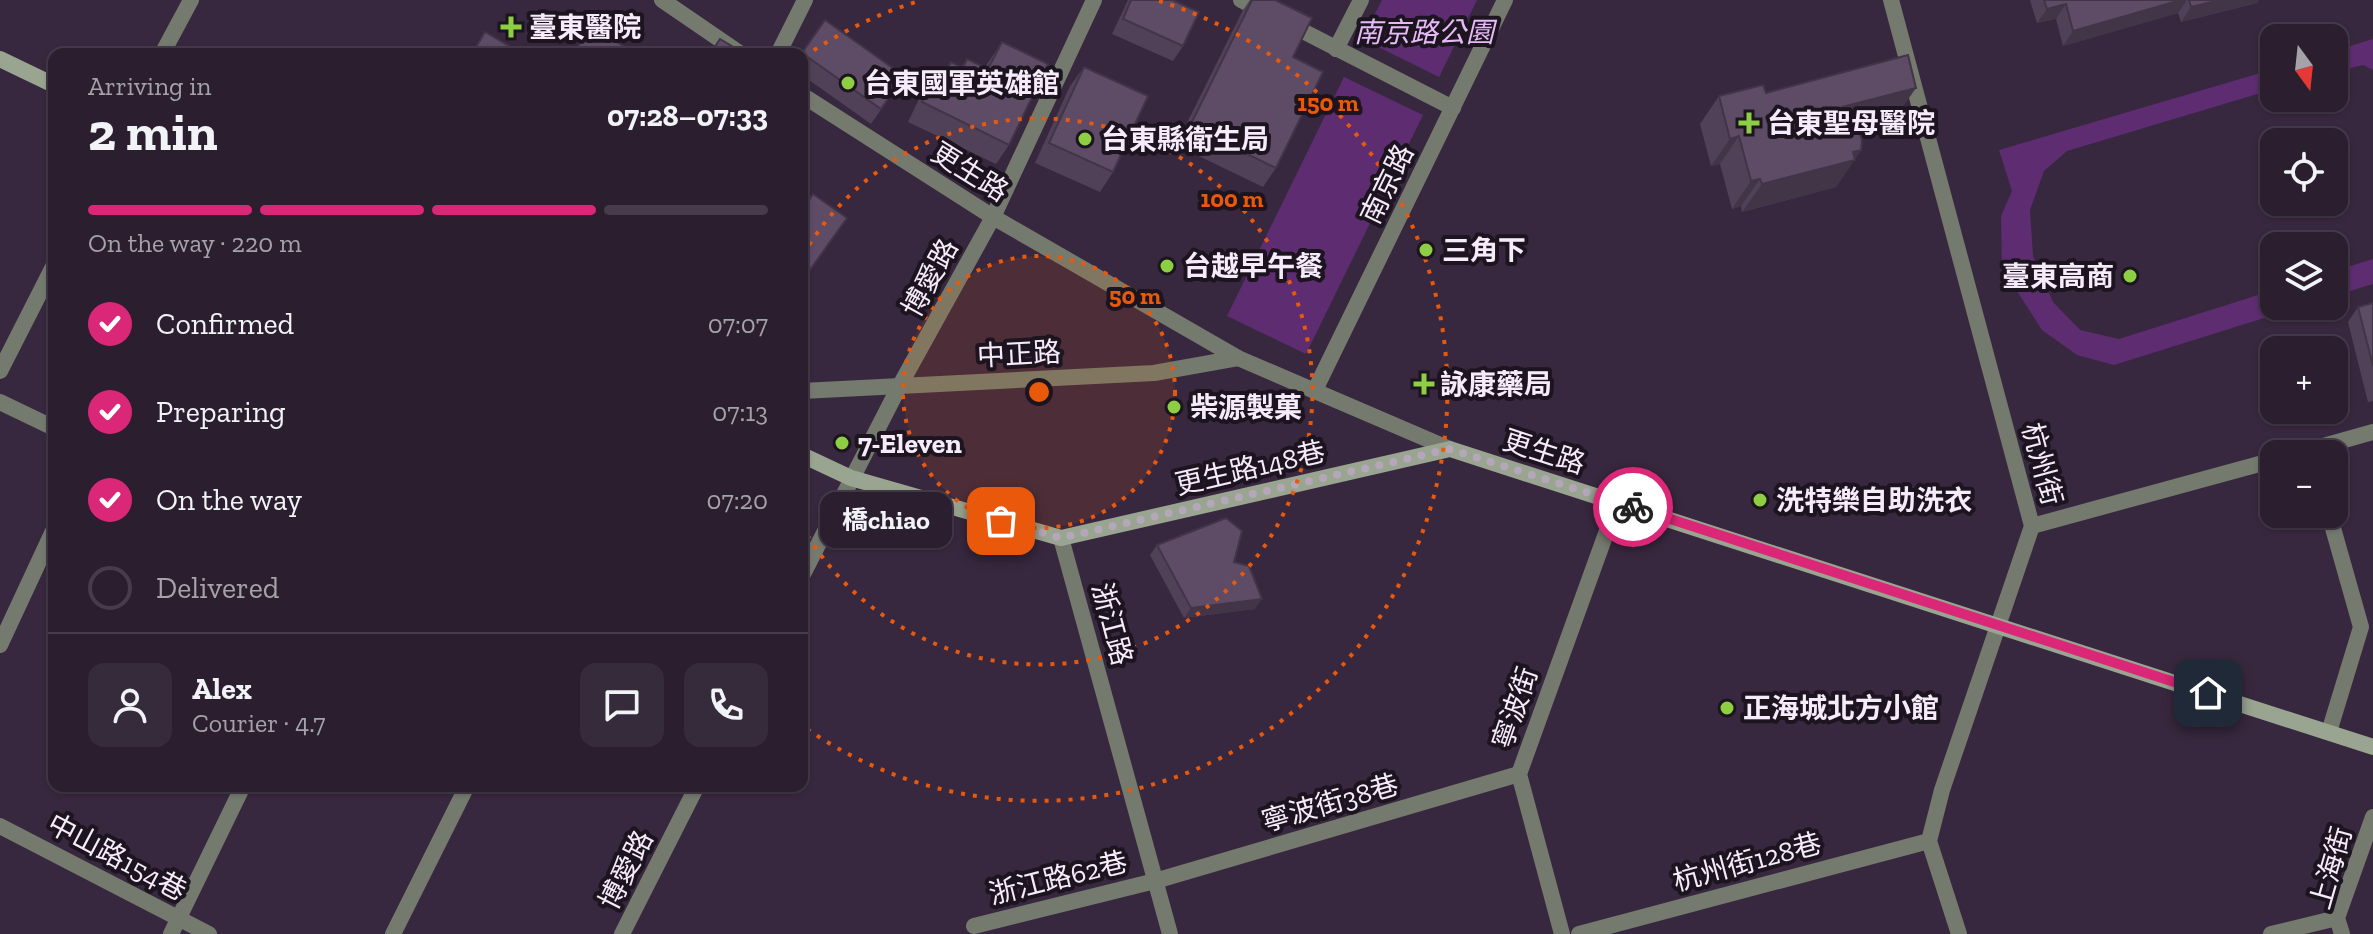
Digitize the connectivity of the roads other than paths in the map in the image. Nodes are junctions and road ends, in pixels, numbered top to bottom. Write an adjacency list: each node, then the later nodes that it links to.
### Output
1 (191, 0): 9 (street)
2 (662, 0): 10 (street)
3 (805, 0): 11 (street)
4 (1094, 0): 17 (street, 博愛路)
5 (1241, 0): 12 (street)
6 (1361, 0): 12 (street)
7 (1505, 0): 16 (street, 南京路)
8 (1891, 0): 33 (street, 杭州街)
9 (165, 48)
10 (732, 48)
11 (781, 48)
12 (1336, 49): 16 (street)
13 (0, 59): 14 (street)
14 (48, 82)
15 (808, 99): 17 (street, 更生路)
16 (1453, 108): 22 (street, 南京路)
17 (993, 217): 19 (street, 更生路); 21 (street, 博愛路)
18 (48, 277): 20 (street)
19 (1238, 358): 21 (street, 中正路); 22 (street, 更生路)
20 (0, 371)
21 (899, 387): 23 (street, 中正路); 31 (street, 博愛路)
22 (1315, 390): 28 (street, 更生路)
23 (808, 391)
24 (0, 402): 25 (street)
25 (48, 425)
26 (2373, 432): 27 (street)
27 (2347, 440)
28 (1450, 449): 32 (street, 更生路); 35 (street, 更生路148巷)
29 (808, 458): 31 (street)
30 (2260, 464): 33 (street)
31 (851, 478): 35 (street); 37 (street, 博愛路)
32 (1617, 503): 38 (street, 更生路); 43 (street, 寧波街)
33 (2032, 526): 38 (street, 杭州街)
34 (2334, 528): 39 (street)
35 (1061, 538): 50 (street, 浙江路)
36 (48, 542): 40 (street)
37 (808, 564)
38 (1997, 625): 41 (street, 更生路); 49 (street, 杭州街)
39 (2367, 625): 41 (street)
40 (0, 645)
41 (2329, 732): 42 (street, 更生路)
42 (2373, 747)
43 (1519, 774): 50 (street, 寧波街38巷); 58 (street, 寧波街)
44 (240, 792): 53 (street)
45 (464, 792): 55 (street)
46 (694, 792): 56 (street, 博愛路)
47 (2373, 817): 52 (street, 上海街)
48 (0, 826): 53 (street, 中山路154巷)
49 (1929, 841): 59 (street, 杭州街128巷); 60 (street)
50 (1155, 881): 51 (street, 浙江路62巷); 57 (street, 浙江路)
51 (974, 926)
52 (2340, 926): 61 (street)
53 (175, 927): 54 (street, 中山路154巷)
54 (209, 934)
55 (393, 934)
56 (622, 934)
57 (1170, 934)
58 (1562, 934)
59 (1579, 934)
60 (1959, 934)
61 (2271, 934)

